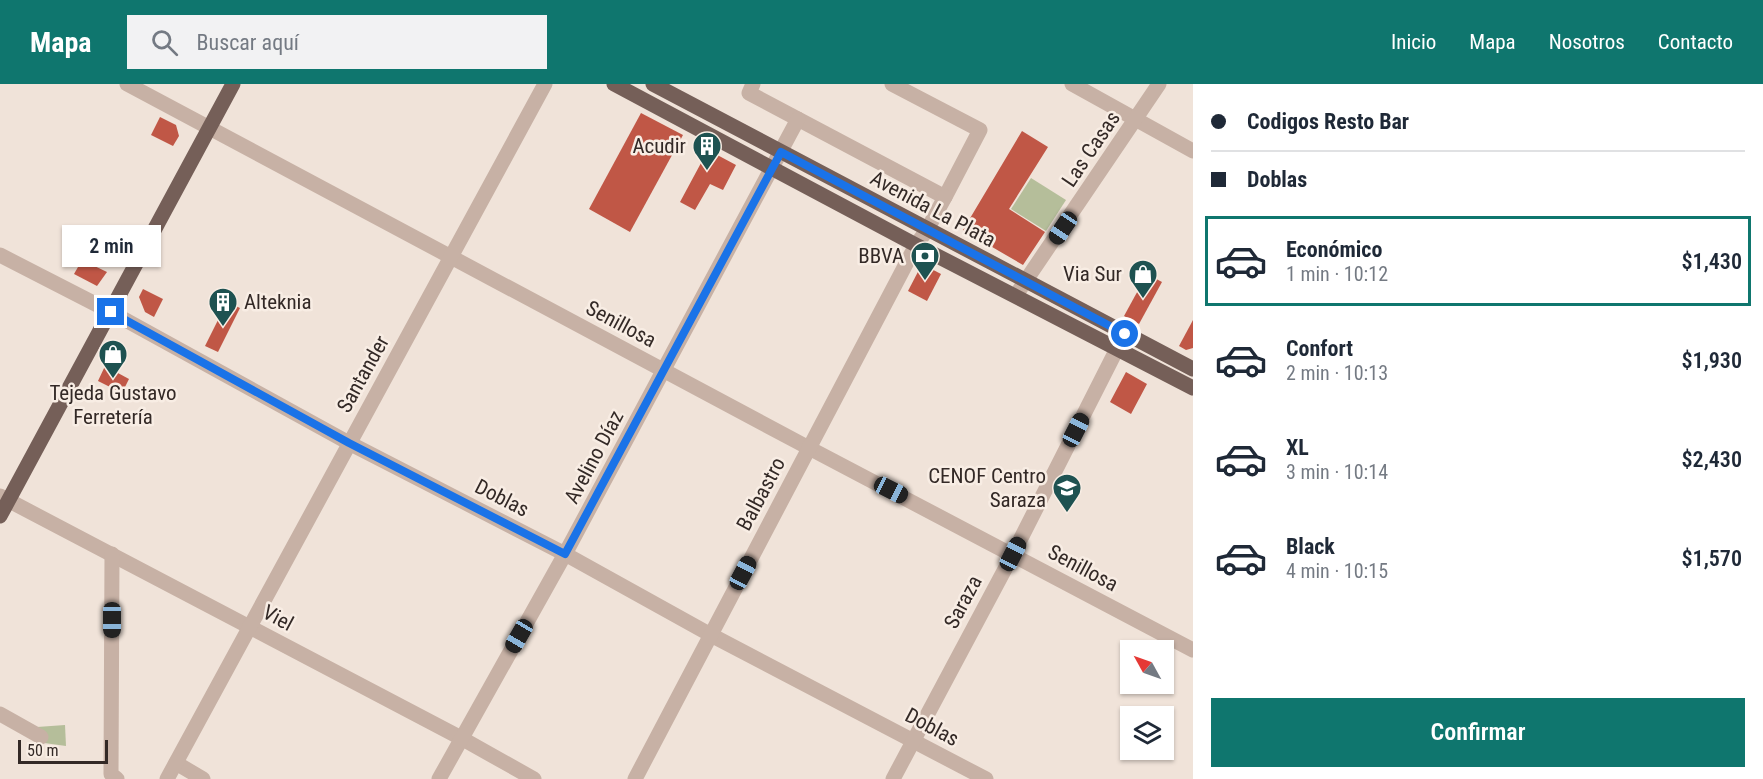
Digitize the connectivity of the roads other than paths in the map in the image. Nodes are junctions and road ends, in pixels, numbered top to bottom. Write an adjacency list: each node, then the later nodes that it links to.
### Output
1 (127, 84): 12 (street, Senillosa)
2 (233, 84): 12 (main road)
3 (545, 84): 20 (street, Santander)
4 (614, 84): 15 (main road, Avenida La Plata)
5 (653, 84): 14 (main road, Avenida La Plata)
6 (753, 84): 10 (street)
7 (892, 84): 16 (street, Balbastro)
8 (1072, 84): 11 (street)
9 (1159, 84): 11 (street, Las Casas)
10 (798, 119): 14 (street, Avelino Díaz); 16 (street)
11 (1136, 121): 13 (street); 21 (street, Las Casas)
12 (210, 129): 20 (street, Senillosa); 23 (main road)
13 (1193, 151)
14 (781, 152): 15 (street, Avelino Díaz); 17 (main road, Avenida La Plata)
15 (772, 168): 18 (main road, Avenida La Plata); 26 (street, Avelino Díaz)
16 (945, 197): 17 (street, Balbastro)
17 (927, 230): 18 (street, Balbastro); 21 (main road, Avenida La Plata)
18 (916, 245): 22 (main road, Avenida La Plata); 29 (street, Balbastro)
19 (0, 255): 23 (street, Doblas)
20 (451, 257): 26 (street, Senillosa); 28 (street, Santander)
21 (1026, 282): 22 (street, Las Casas); 24 (main road, Avenida La Plata)
22 (1016, 295): 24 (main road, Avenida La Plata)
23 (111, 312): 28 (street, Doblas); 30 (main road)
24 (1121, 341): 25 (main road, Avenida La Plata); 27 (main road, Avenida La Plata); 34 (street, Saraza)
25 (1193, 369)
26 (664, 371): 29 (street, Senillosa); 33 (street, Avelino Díaz)
27 (1192, 385)
28 (349, 443): 33 (street, Doblas); 35 (street, Santander)
29 (809, 448): 34 (street, Senillosa); 36 (street, Balbastro)
30 (4, 498): 31 (main road); 32 (street, Viel)
31 (0, 516)
32 (112, 554): 35 (street, Viel); 43 (street)
33 (565, 554): 36 (street, Doblas); 40 (street, Avelino Díaz)
34 (1013, 554): 37 (street, Senillosa); 41 (street, Saraza)
35 (251, 627): 40 (street, Viel); 42 (street, Santander)
36 (711, 635): 41 (street, Doblas); 48 (street, Balbastro)
37 (1193, 650)
38 (0, 714): 39 (street)
39 (41, 736)
40 (461, 738): 46 (street, Avelino Díaz); 47 (street, Viel)
41 (913, 741): 49 (street, Saraza); 50 (street, Doblas)
42 (176, 763): 44 (street, Santander); 45 (street)
43 (117, 779)
44 (167, 779)
45 (203, 779)
46 (439, 779)
47 (534, 779)
48 (635, 779)
49 (893, 779)
50 (986, 779)

